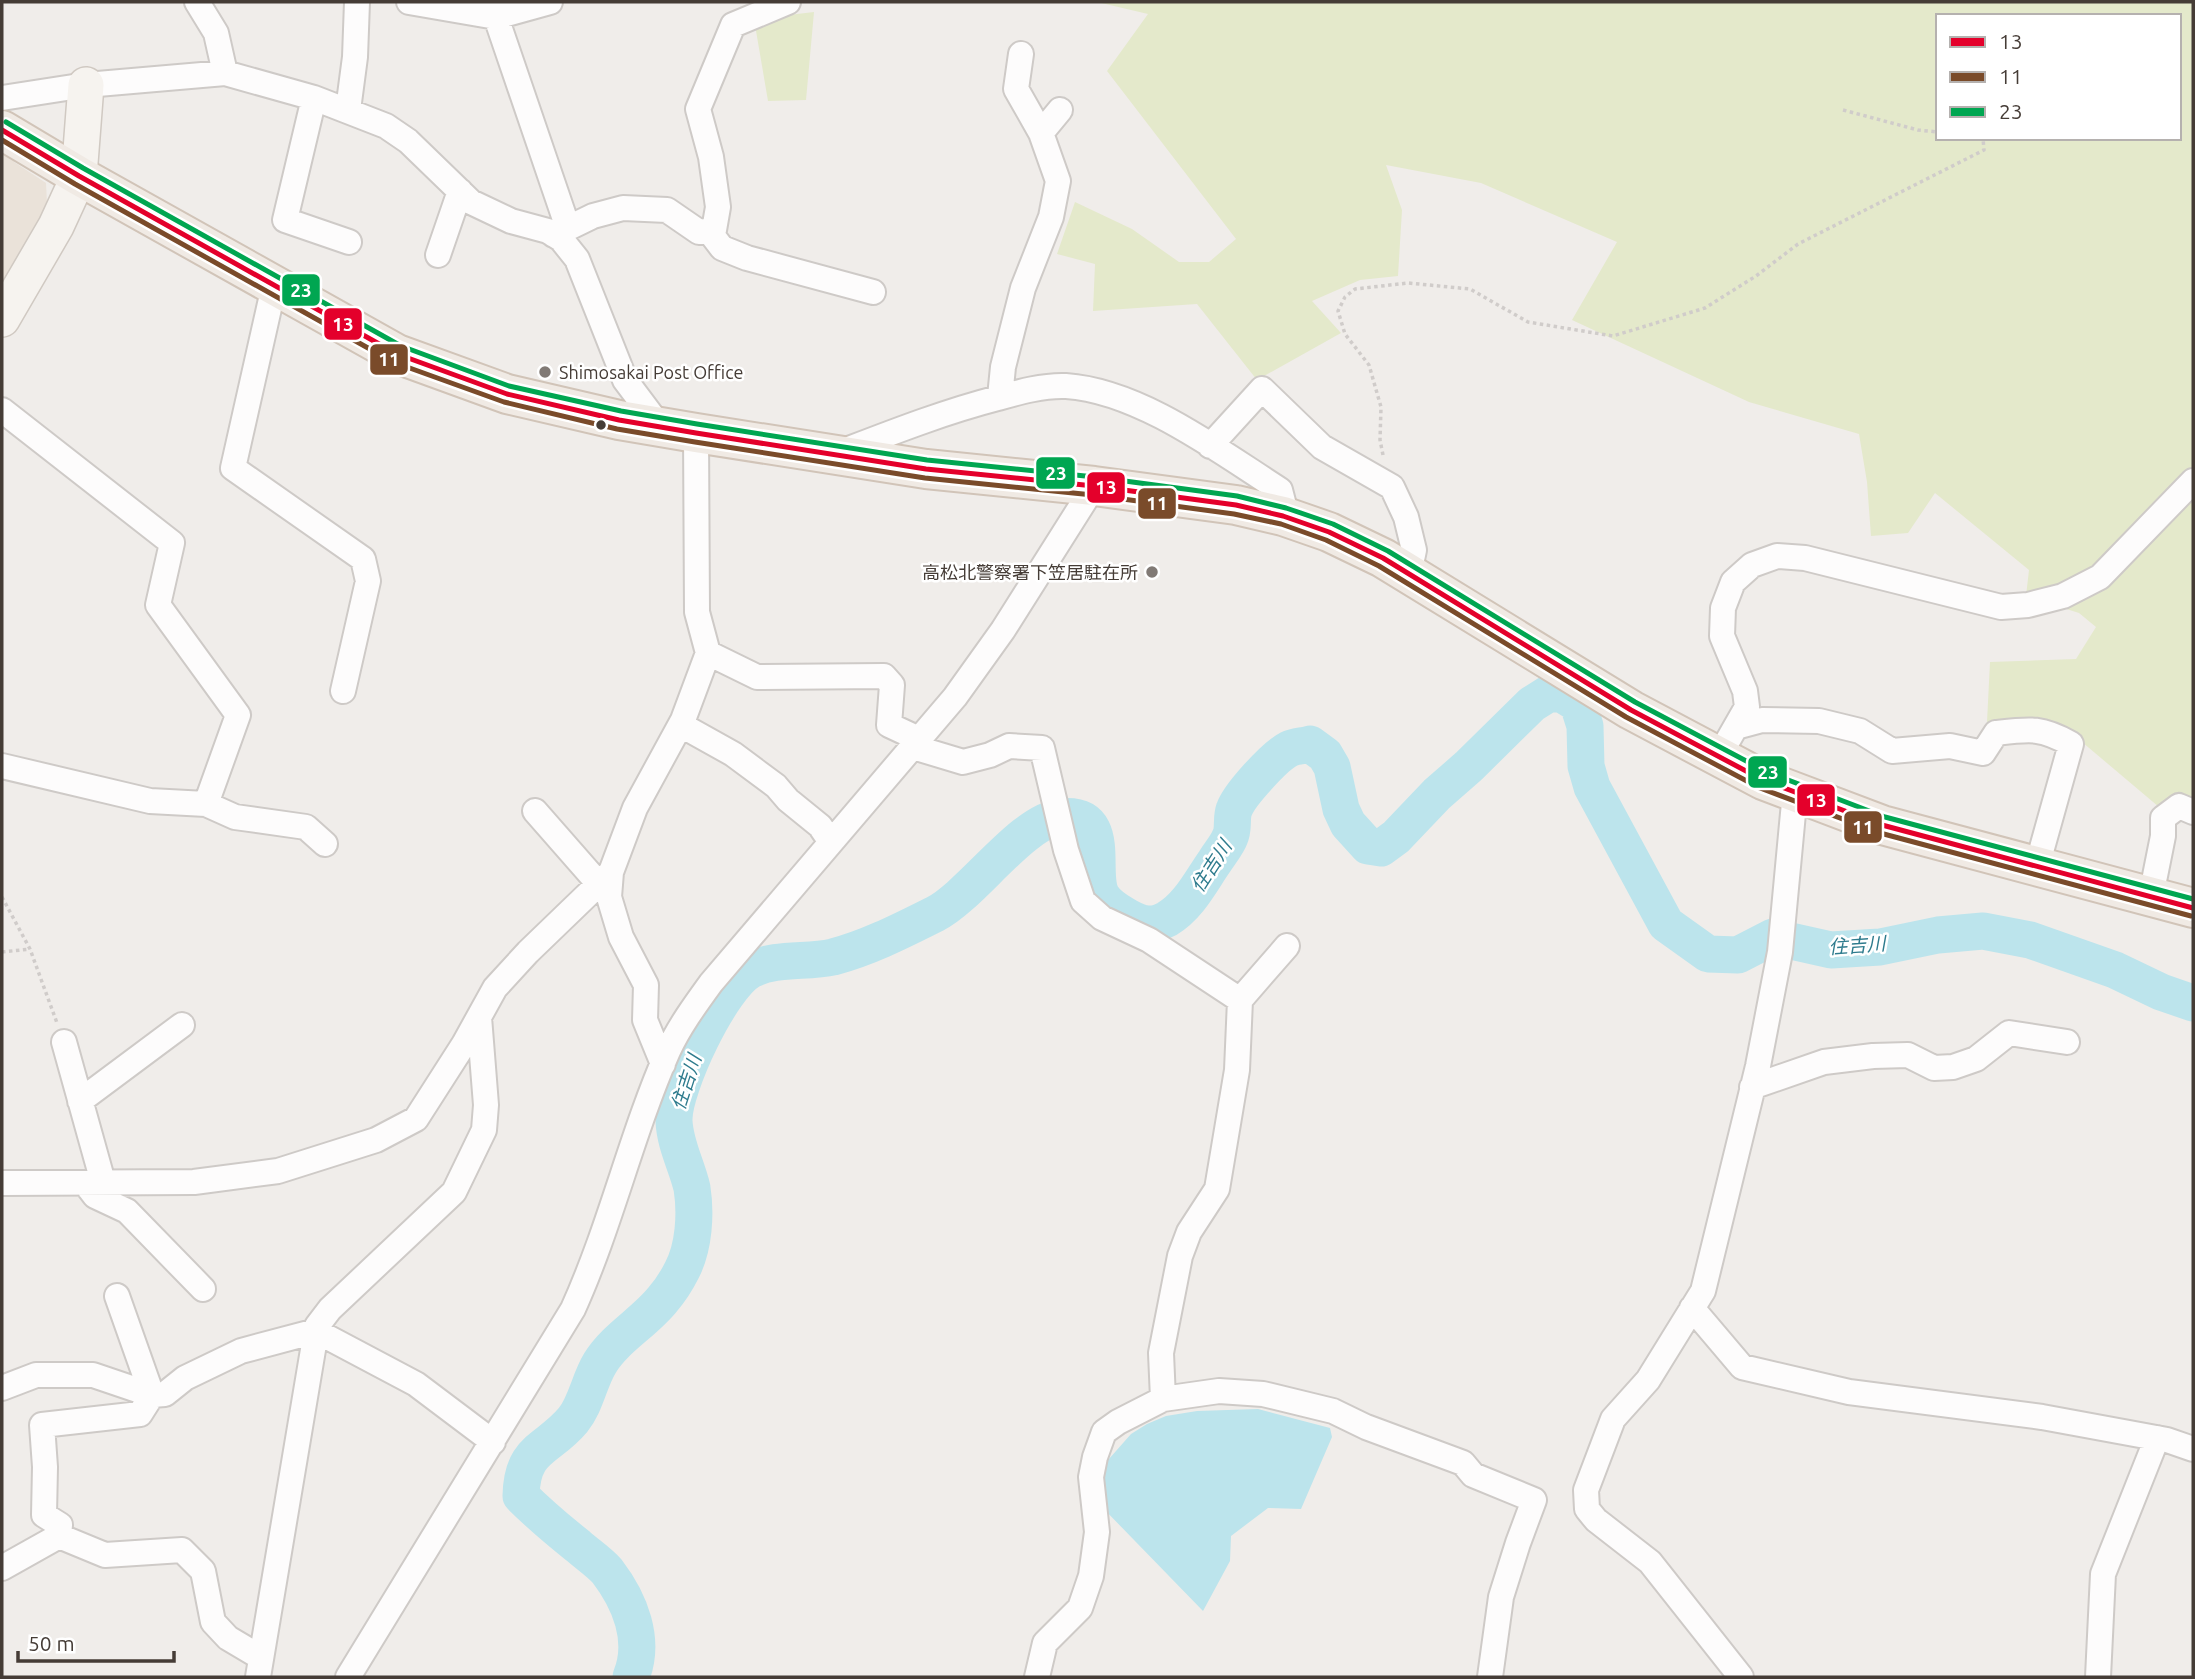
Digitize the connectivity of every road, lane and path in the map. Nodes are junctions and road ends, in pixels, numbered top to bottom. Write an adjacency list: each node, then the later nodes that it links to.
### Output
1 (197, 2): 8 (street)
2 (357, 2): 12 (street)
3 (409, 2): 6 (street)
4 (550, 2): 6 (street)
5 (788, 2): 21 (street)
6 (496, 10): 22 (street)
7 (1021, 54): 17 (street)
8 (225, 73): 9 (street); 11 (street)
9 (86, 85): 10 (street); 19 (street)
10 (2, 98)
11 (314, 98): 12 (street); 23 (street)
12 (348, 110): 20 (street)
13 (1060, 110): 17 (street)
14 (1843, 110): 16 (path)
15 (2, 130): 19 (main road)
16 (1936, 132)
17 (1041, 133): 28 (street)
18 (1983, 140): 35 (path)
19 (79, 176): 25 (main road); 27 (street)
20 (460, 191): 22 (street); 24 (street)
21 (709, 231): 22 (street); 26 (street)
22 (561, 232): 30 (street)
23 (349, 242)
24 (438, 255)
25 (274, 286): 30 (main road); 39 (street)
26 (873, 292)
27 (2, 319)
28 (1000, 397): 31 (street); 32 (street)
29 (2, 410): 45 (street)
30 (679, 431): 32 (main road); 38 (street)
31 (1210, 446): 35 (street); 36 (street)
32 (834, 454): 34 (main road)
33 (2193, 481): 41 (street)
34 (1094, 486): 36 (main road); 42 (street)
35 (1392, 488): 37 (street)
36 (1287, 517): 37 (main road)
37 (1409, 574): 41 (main road)
38 (708, 653): 40 (street); 42 (street)
39 (343, 691)
40 (681, 725): 48 (street); 51 (street)
41 (1727, 741): 44 (main road); 50 (street)
42 (916, 743): 48 (street); 58 (street)
43 (2, 766): 45 (street)
44 (1794, 792): 50 (main road); 64 (street)
45 (206, 804): 49 (street)
46 (535, 811): 51 (street)
47 (2193, 811): 52 (street)
48 (831, 842): 63 (street)
49 (325, 844)
50 (2037, 866): 52 (main road)
51 (605, 878): 59 (street); 63 (street)
52 (2151, 896): 54 (main road)
53 (2, 897): 56 (path)
54 (2193, 908)
55 (1287, 946): 58 (street)
56 (30, 949): 57 (path); 61 (path)
57 (2, 952)
58 (1240, 1000): 74 (street)
59 (479, 1017): 67 (street); 71 (street)
60 (182, 1025): 65 (street)
61 (64, 1042): 65 (street)
62 (2067, 1042): 64 (street)
63 (663, 1064): 76 (street)
64 (1752, 1087): 70 (street)
65 (80, 1101): 67 (street)
66 (2, 1183): 67 (street)
67 (94, 1183): 68 (street)
68 (203, 1289)
69 (117, 1296): 73 (street)
70 (1692, 1308): 75 (street); 84 (street)
71 (316, 1332): 73 (street); 76 (street); 80 (street)
72 (2, 1388): 73 (street)
73 (152, 1395): 78 (street)
74 (1163, 1399): 82 (street); 83 (street)
75 (2157, 1438): 77 (street); 85 (street)
76 (493, 1442): 81 (street)
77 (2193, 1449)
78 (59, 1536): 79 (street); 80 (street)
79 (2, 1569)
80 (259, 1667)
81 (348, 1677)
82 (1037, 1677)
83 (1490, 1677)
84 (1741, 1677)
85 (2098, 1677)

